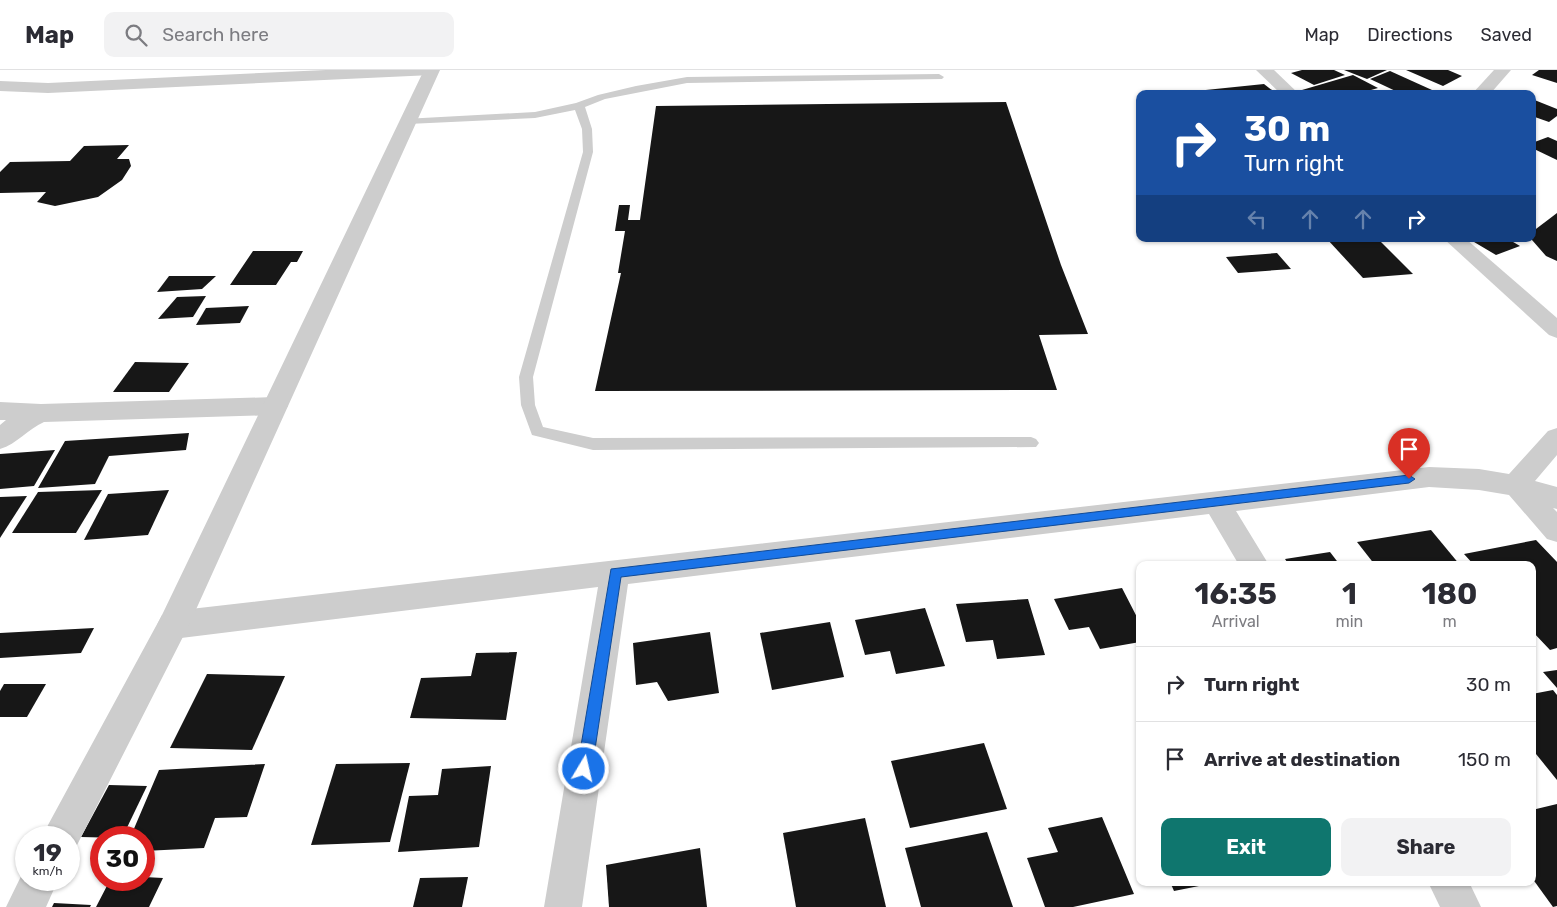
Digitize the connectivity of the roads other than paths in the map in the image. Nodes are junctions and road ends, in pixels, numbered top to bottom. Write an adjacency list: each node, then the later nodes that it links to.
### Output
1 (432, 70): 5 (street); 9 (street)
2 (1264, 70): 6 (street)
3 (1503, 70): 7 (street)
4 (939, 77): 8 (lane)
5 (0, 86)
6 (1286, 90)
7 (1484, 90)
8 (579, 106): 9 (lane); 17 (lane)
9 (408, 121): 12 (street)
10 (1457, 242): 11 (street)
11 (1557, 330)
12 (276, 406): 14 (street); 24 (street)
13 (0, 411): 14 (street)
14 (42, 413): 16 (street)
15 (1557, 438): 18 (street)
16 (0, 440)
17 (1031, 443)
18 (1516, 484): 19 (street); 20 (street); 21 (street)
19 (1557, 498)
20 (1216, 502): 22 (street); 23 (street)
21 (1557, 531)
22 (1252, 561)
23 (615, 573): 24 (street); 29 (street)
24 (173, 625): 25 (street)
25 (67, 826)
26 (1449, 886): 30 (street)
27 (33, 891): 28 (street)
28 (25, 907)
29 (563, 907)
30 (1462, 907)

